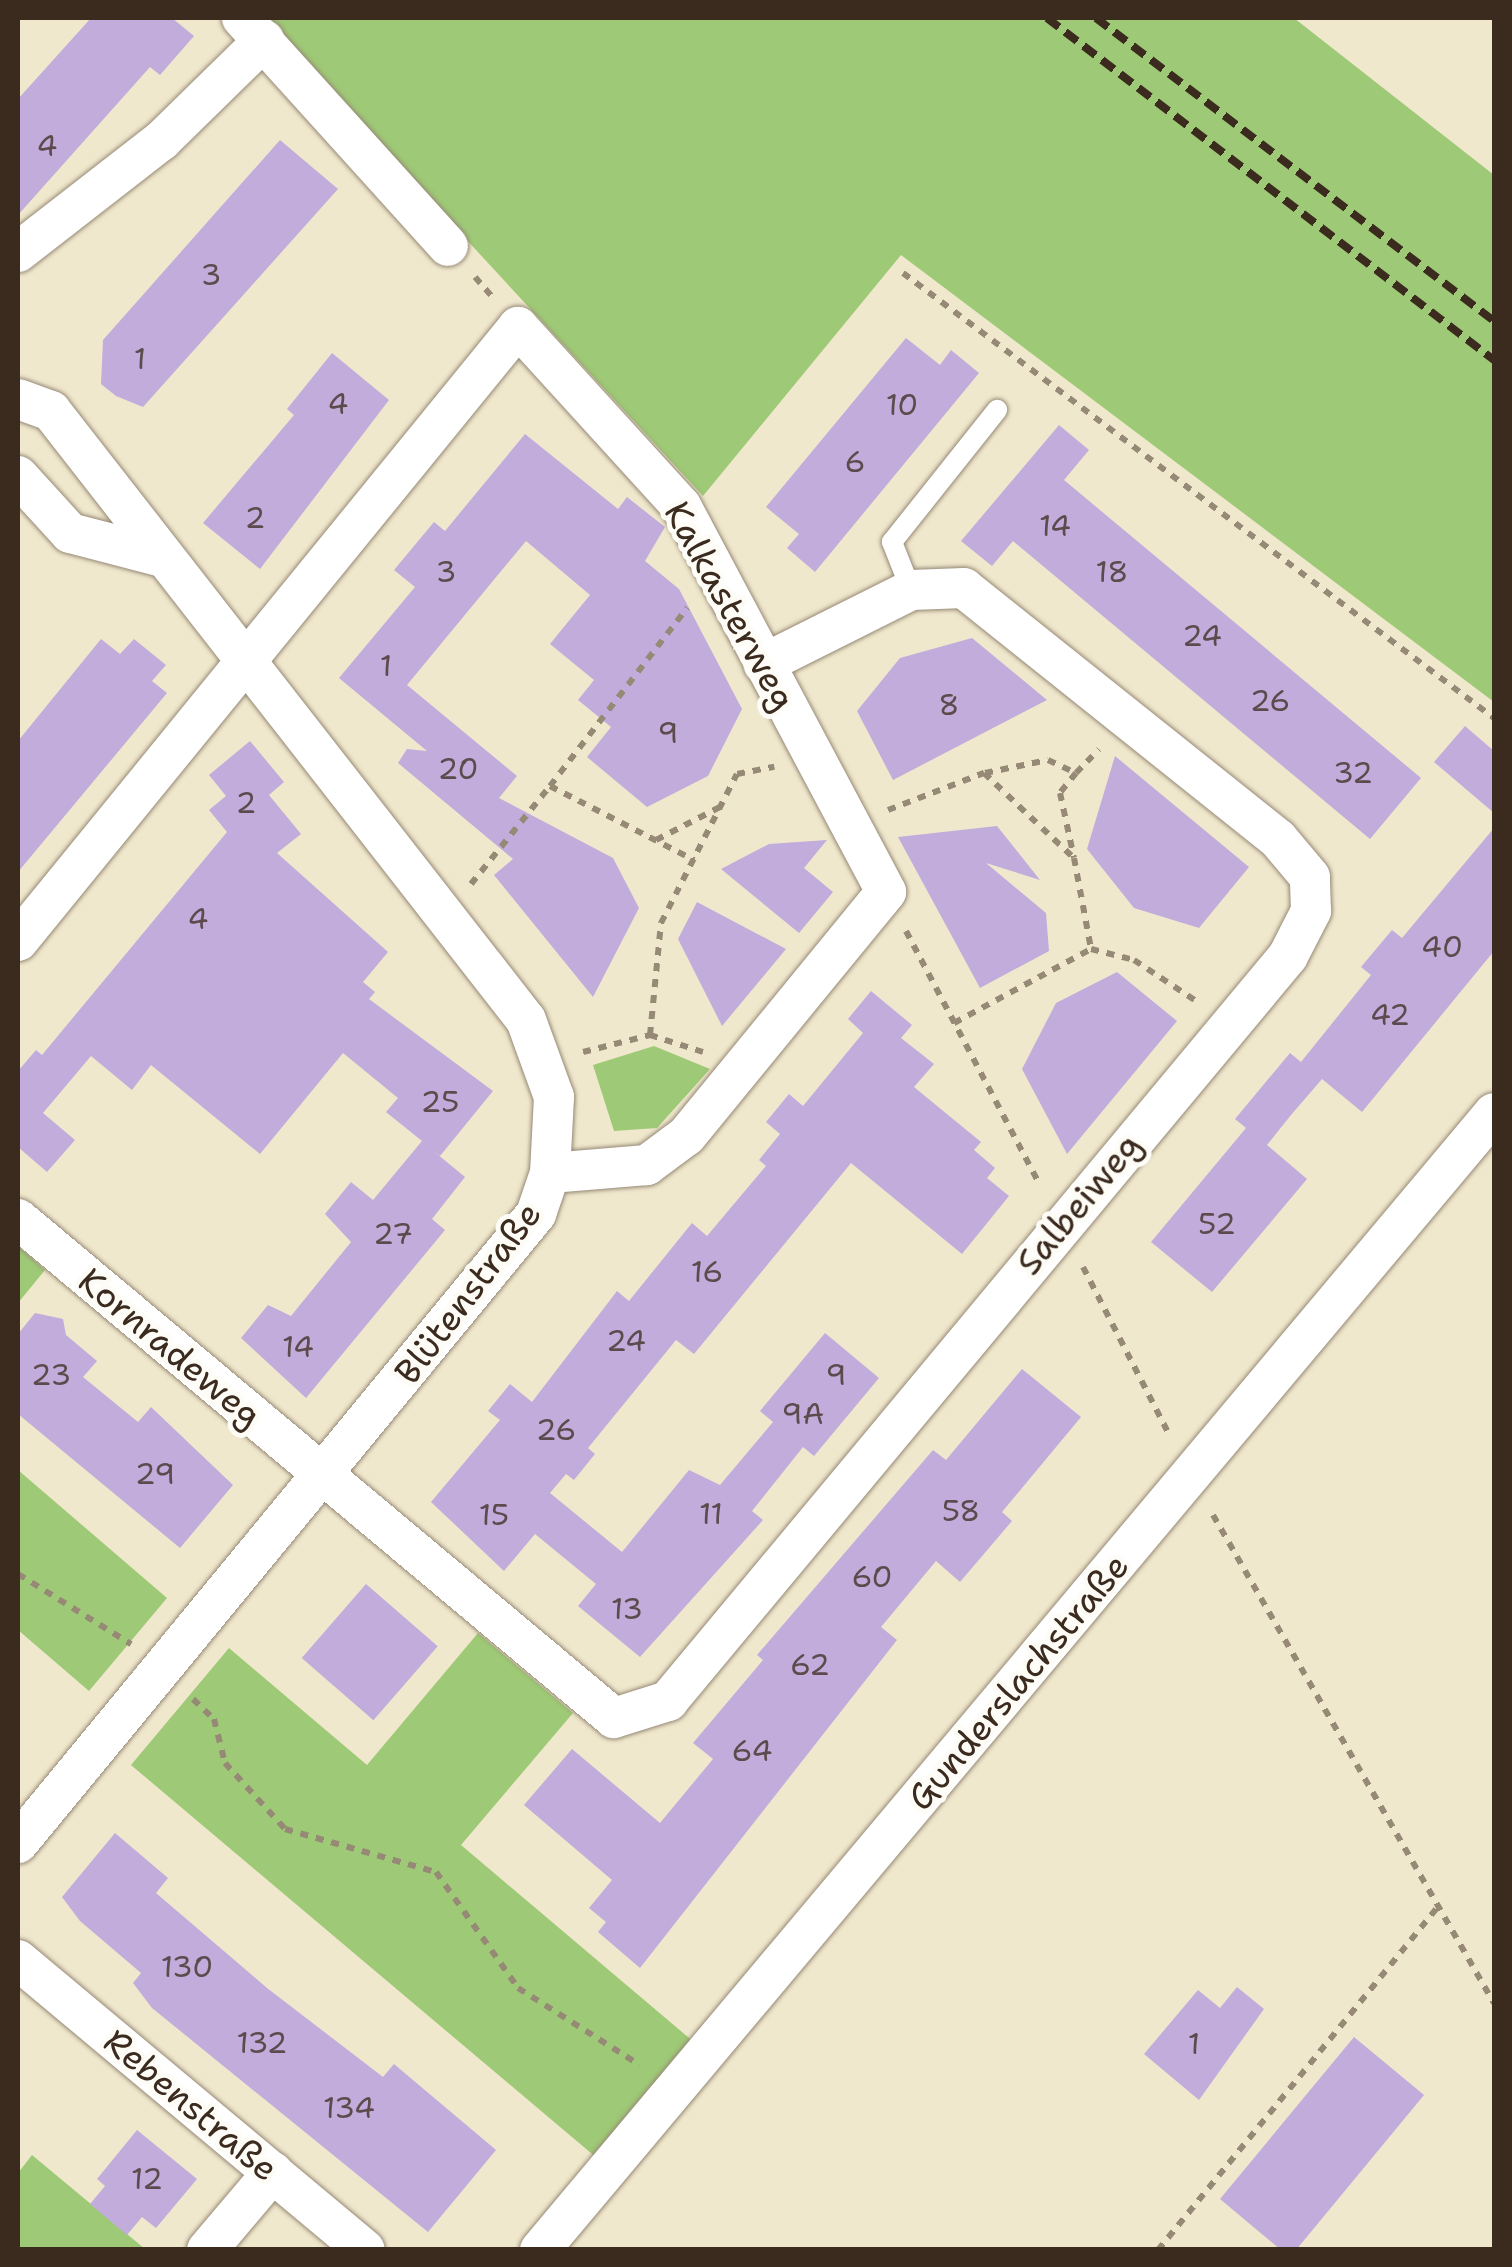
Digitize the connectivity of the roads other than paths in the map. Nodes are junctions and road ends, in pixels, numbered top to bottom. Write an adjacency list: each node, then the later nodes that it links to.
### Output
1 (253, 29): 2 (street); 3 (street)
2 (448, 246)
3 (18, 252)
4 (18, 399): 7 (street, Blütenstraße)
5 (997, 410): 8 (lane)
6 (18, 476): 7 (street)
7 (165, 559): 10 (street, Blütenstraße)
8 (911, 590): 9 (street, Salbeiweg); 15 (street, Salbeiweg)
9 (763, 664): 10 (street, Kalkasterweg); 13 (street, Kalkasterweg)
10 (246, 666): 11 (street); 13 (street, Blütenstraße)
11 (18, 941)
12 (1494, 1113): 21 (street, Gunderslachstraße)
13 (550, 1173): 15 (street, Blütenstraße)
14 (18, 1220): 15 (street, Kornradeweg)
15 (323, 1476): 16 (street, Blütenstraße)
16 (18, 1843)
17 (18, 1960): 18 (street, Rebenstraße)
18 (273, 2172): 19 (street); 20 (street, Rebenstraße)
19 (207, 2250)
20 (365, 2250)
21 (540, 2250)

